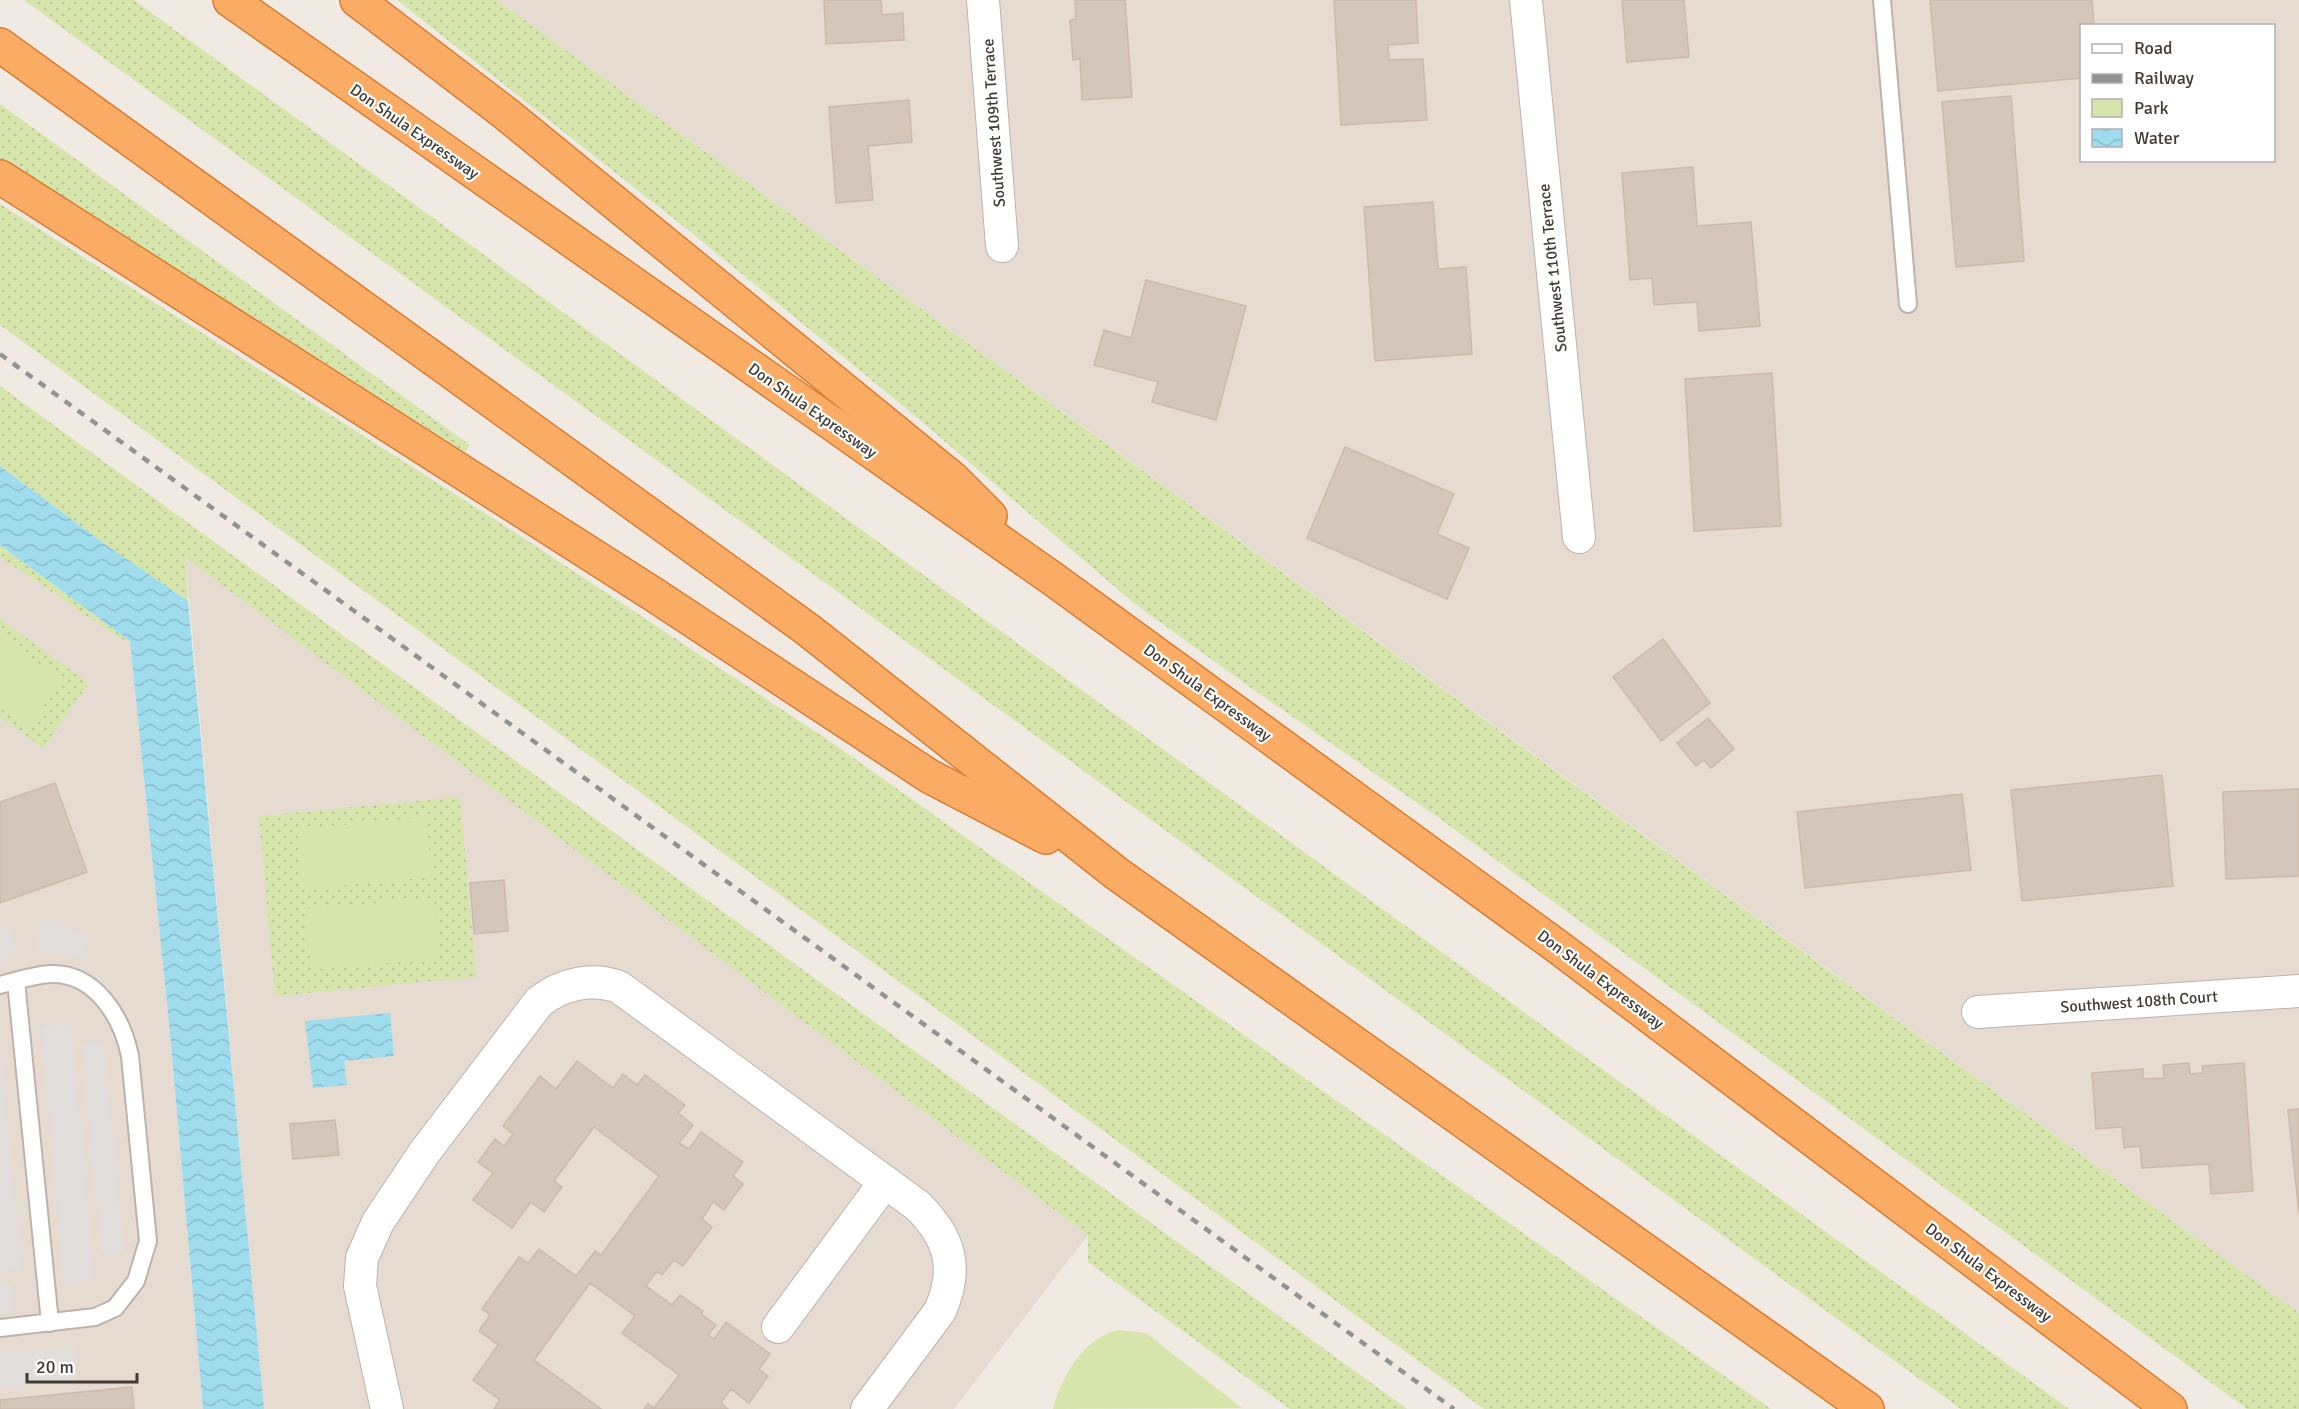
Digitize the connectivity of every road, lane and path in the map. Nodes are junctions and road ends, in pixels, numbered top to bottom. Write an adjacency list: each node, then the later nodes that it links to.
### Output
1 (230, 0): 11 (highway, Don Shula Expressway)
2 (357, 0): 11 (highway)
3 (983, 0): 8 (street, Southwest 109th Terrace)
4 (1526, 0): 10 (street, Southwest 110th Terrace)
5 (1882, 0): 9 (lane)
6 (0, 45): 12 (highway)
7 (0, 177): 12 (highway)
8 (1002, 246)
9 (1908, 304)
10 (1579, 537)
11 (1053, 579): 23 (highway, Don Shula Expressway)
12 (1116, 873): 22 (highway)
13 (8, 983): 17 (lane); 17 (lane)
14 (2299, 991): 15 (street, Southwest 108th Court)
15 (1978, 1012)
16 (885, 1182): 18 (street); 20 (street); 21 (street)
17 (50, 1323): 19 (lane)
18 (778, 1327)
19 (0, 1328)
20 (387, 1409)
21 (867, 1409)
22 (1866, 1409)
23 (2170, 1409)

